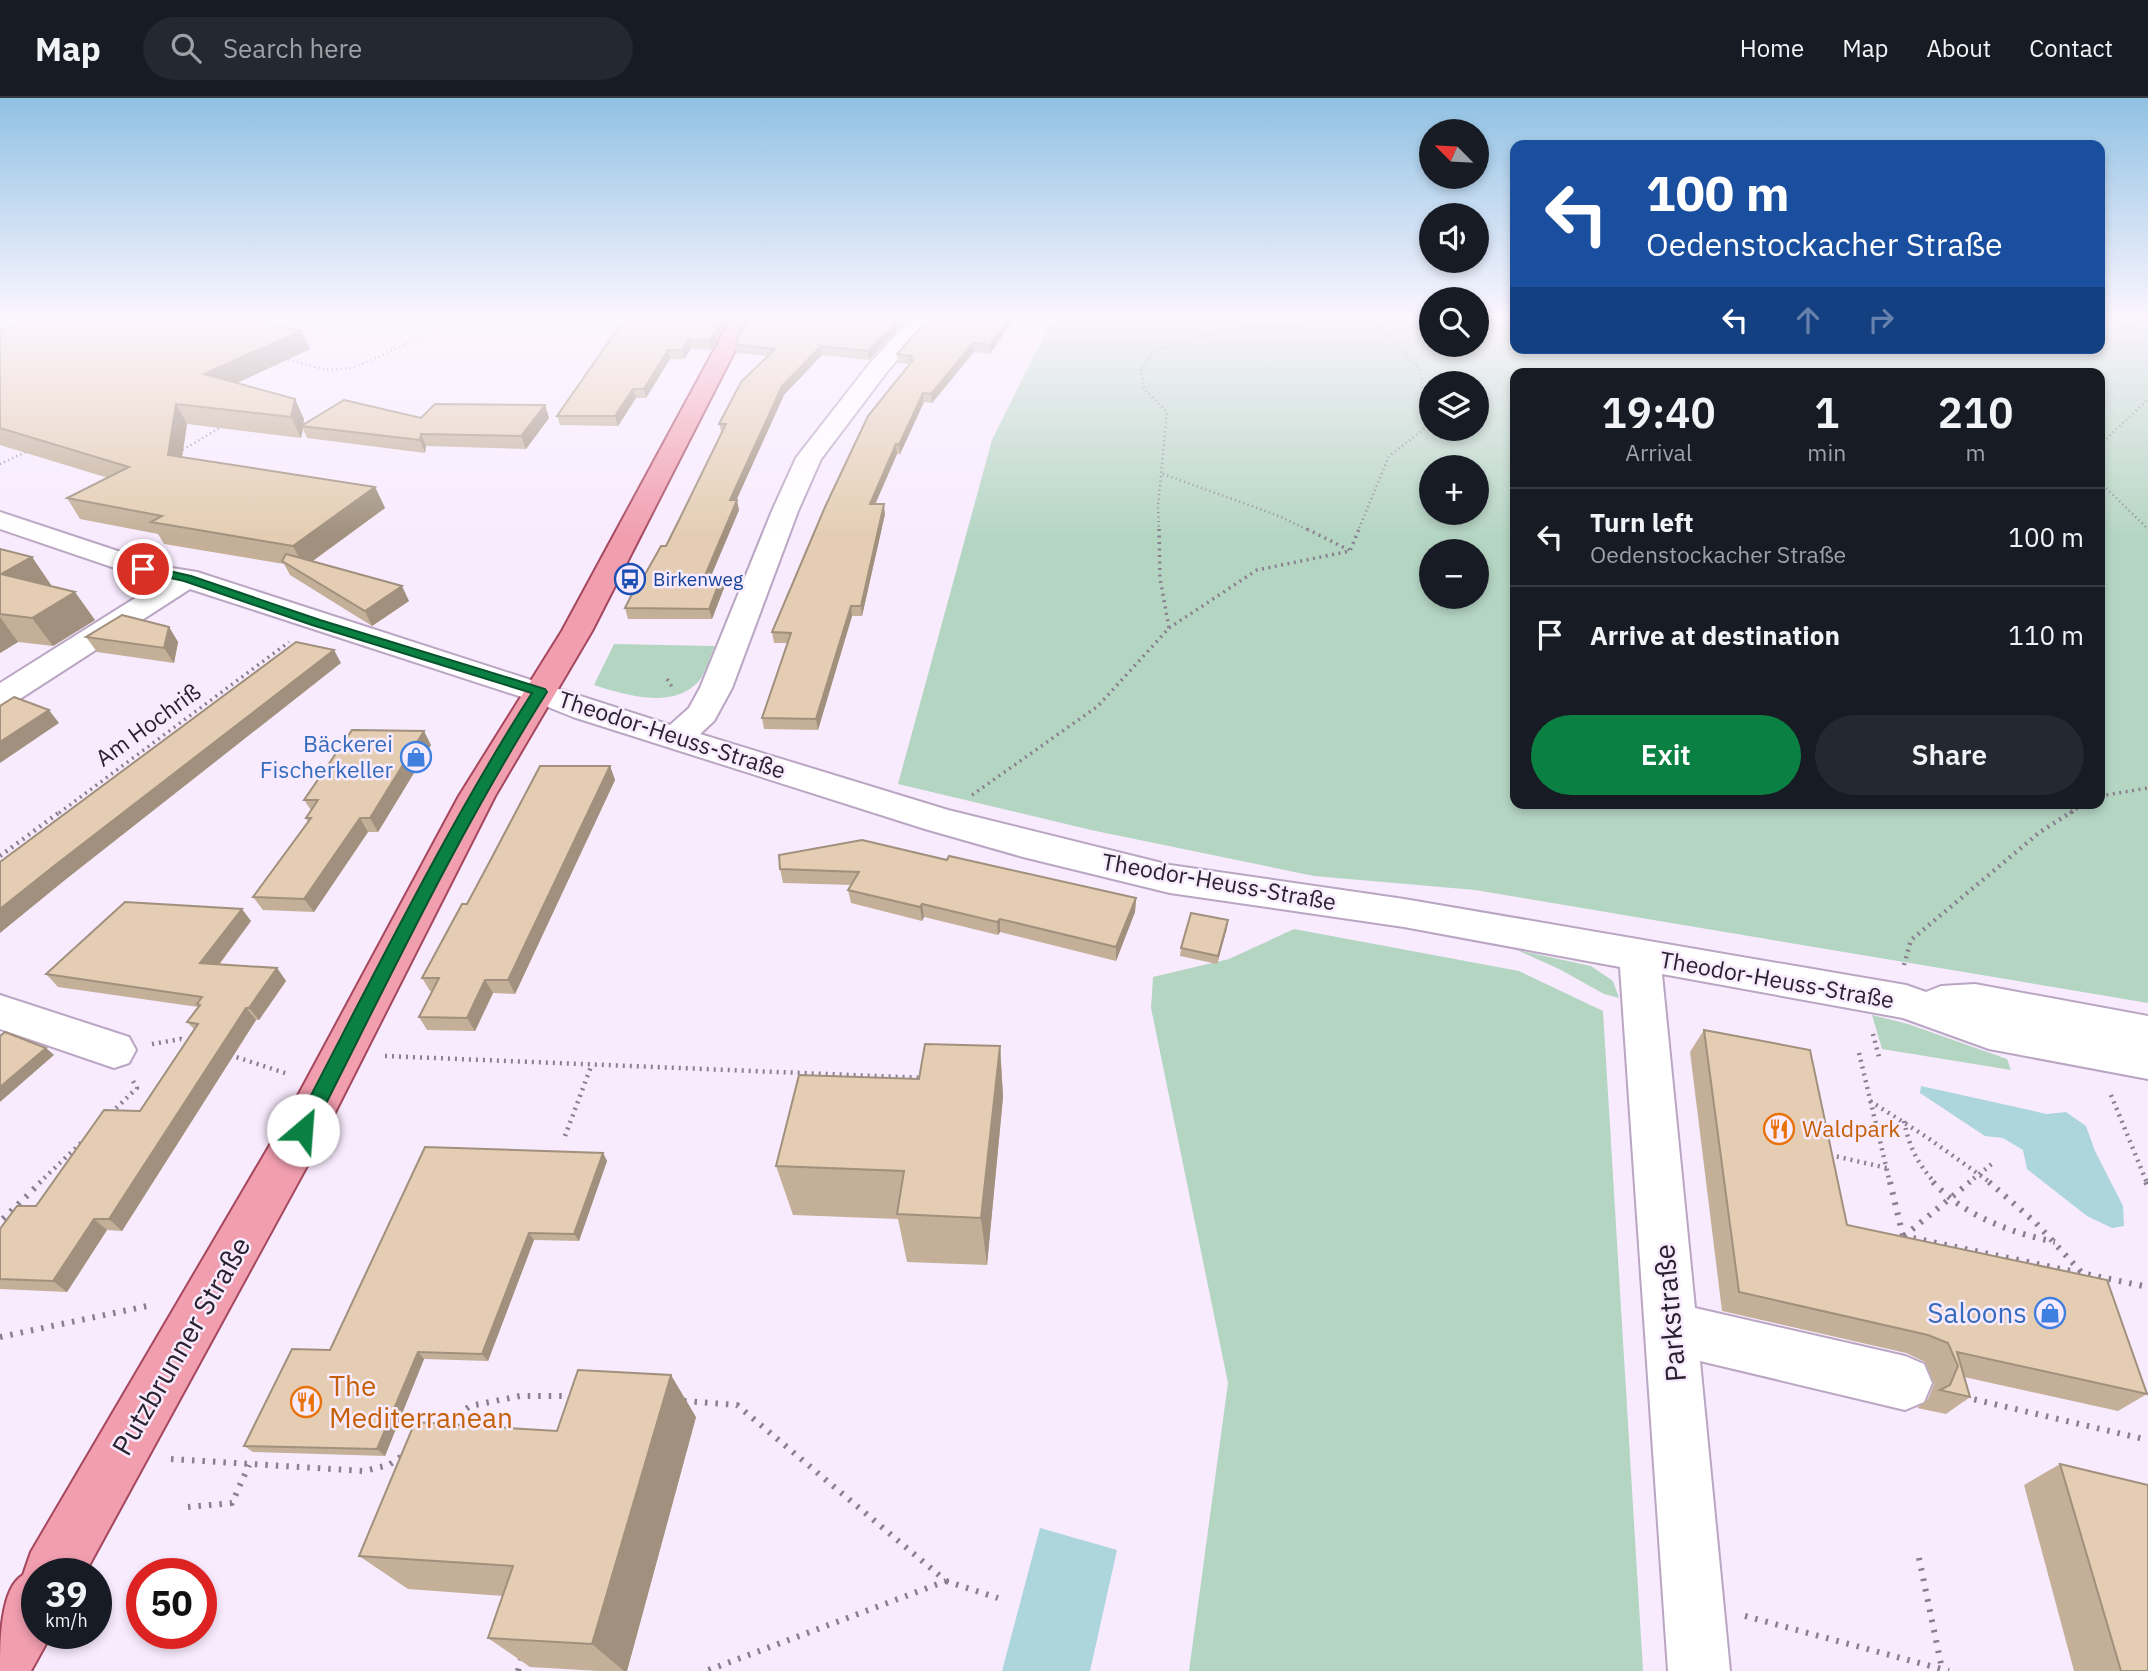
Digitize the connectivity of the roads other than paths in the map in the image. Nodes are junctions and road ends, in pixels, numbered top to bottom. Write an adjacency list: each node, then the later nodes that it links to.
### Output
1 (703, 390): 5 (main road, Putzbrunner Straße)
2 (861, 390): 7 (street)
3 (0, 520): 4 (street, Theodor-Heuss-Straße)
4 (187, 578): 5 (street, Theodor-Heuss-Straße); 6 (street)
5 (540, 692): 7 (street, Theodor-Heuss-Straße); 16 (main road, Putzbrunner Straße)
6 (0, 697)
7 (677, 737): 8 (street, Theodor-Heuss-Straße)
8 (1640, 955): 9 (street, Theodor-Heuss-Straße); 14 (street, Parkstraße)
9 (1910, 1003): 11 (street, Theodor-Heuss-Straße); 13 (street, Theodor-Heuss-Straße)
10 (0, 1012): 12 (street)
11 (2148, 1033)
12 (114, 1050)
13 (2148, 1061)
14 (1671, 1328): 15 (street); 19 (street, Parkstraße)
15 (1929, 1389)
16 (60, 1558)
17 (21, 1628): 18 (main road)
18 (0, 1665)
19 (1699, 1671)

